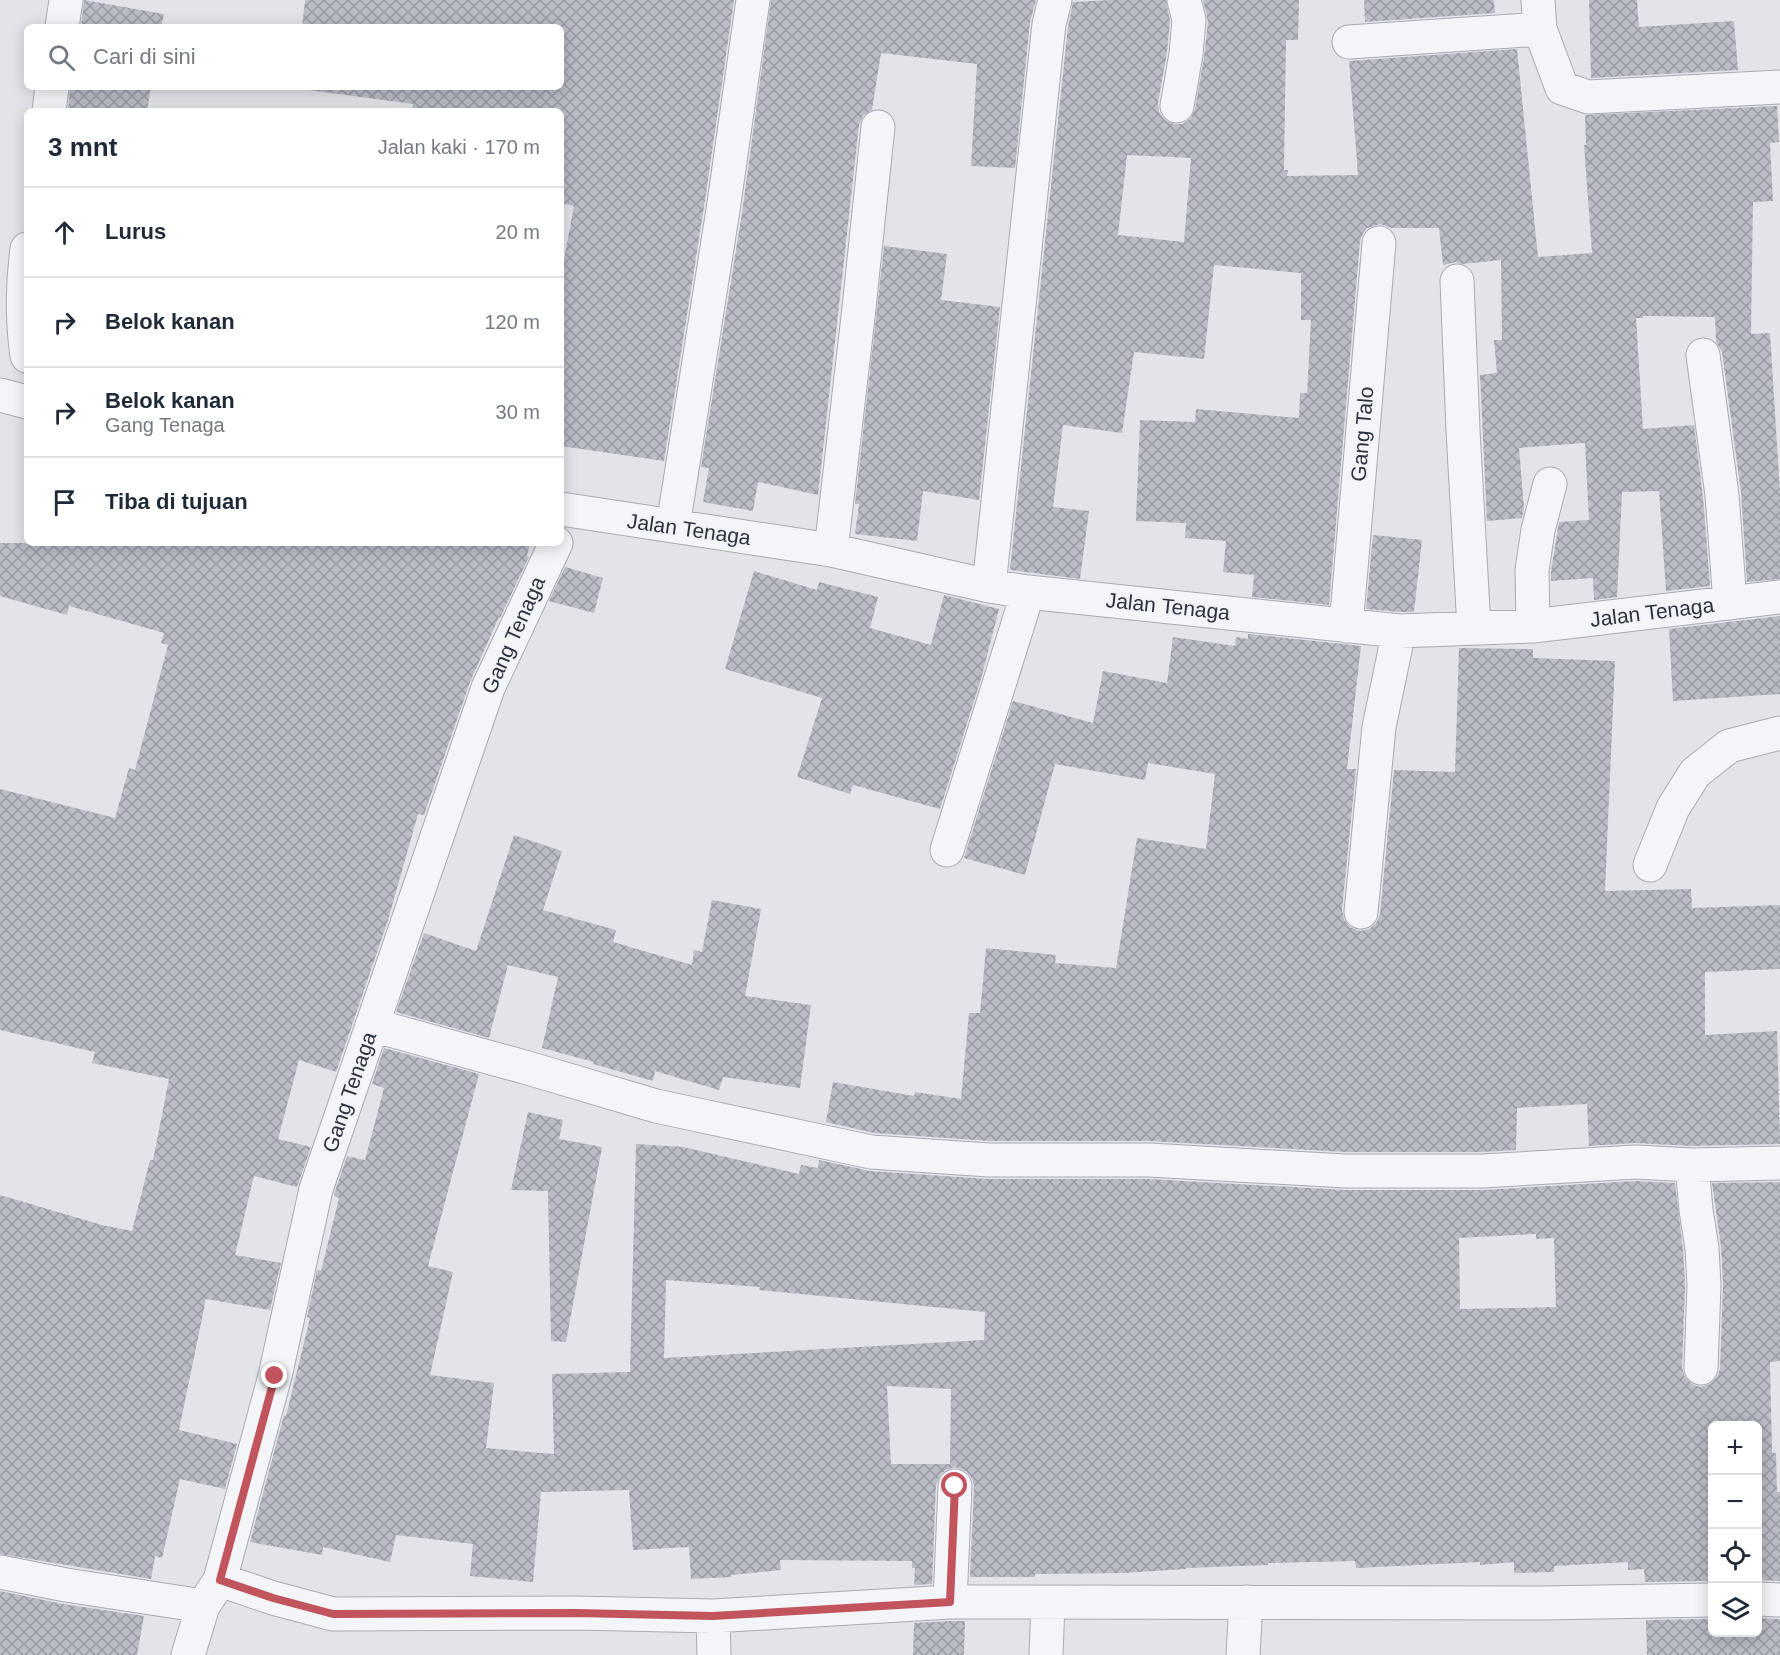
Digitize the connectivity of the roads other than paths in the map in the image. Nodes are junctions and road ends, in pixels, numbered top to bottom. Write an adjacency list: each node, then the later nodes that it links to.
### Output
1 (66, 0): 6 (street)
2 (753, 0): 22 (street)
3 (1055, 0): 25 (street)
4 (1184, 0): 10 (street)
5 (1539, 15): 7 (street); 8 (street)
6 (62, 24)
7 (1349, 42)
8 (1780, 87)
9 (52, 90): 11 (street)
10 (1177, 106)
11 (48, 108)
12 (878, 128): 24 (street)
13 (1379, 243): 29 (street, Gang Talo)
14 (24, 271): 16 (street)
15 (1457, 281): 31 (street)
16 (24, 333)
17 (1702, 355): 28 (street)
18 (0, 395): 19 (street)
19 (24, 401)
20 (1550, 484): 30 (street)
21 (564, 518): 22 (street, Jalan Tenaga)
22 (673, 526): 24 (street, Jalan Tenaga)
23 (555, 546): 37 (street, Gang Tenaga)
24 (831, 550): 25 (street, Jalan Tenaga)
25 (989, 586): 26 (street, Jalan Tenaga)
26 (1028, 592): 29 (street, Jalan Tenaga); 34 (street)
27 (1780, 597): 28 (street, Jalan Tenaga)
28 (1730, 603): 30 (street, Jalan Tenaga)
29 (1346, 626): 32 (street, Jalan Tenaga)
30 (1533, 626): 31 (street, Jalan Tenaga)
31 (1474, 628): 32 (street, Jalan Tenaga)
32 (1400, 631): 36 (street)
33 (1780, 733): 35 (street)
34 (947, 850)
35 (1650, 865)
36 (1361, 912)
37 (372, 1025): 39 (street); 43 (street, Gang Tenaga)
38 (1780, 1163): 39 (street)
39 (1692, 1165): 40 (street)
40 (1701, 1368)
41 (955, 1486): 47 (street)
42 (0, 1572): 43 (street)
43 (211, 1593): 50 (street); 51 (street, Gang Tenaga)
44 (1762, 1599): 46 (street)
45 (1708, 1600): 48 (street)
46 (1780, 1600)
47 (950, 1602): 49 (street); 50 (street)
48 (1246, 1602): 49 (street); 54 (street)
49 (1048, 1603): 53 (street)
50 (713, 1616): 52 (street)
51 (188, 1655)
52 (714, 1655)
53 (1046, 1655)
54 (1243, 1655)

